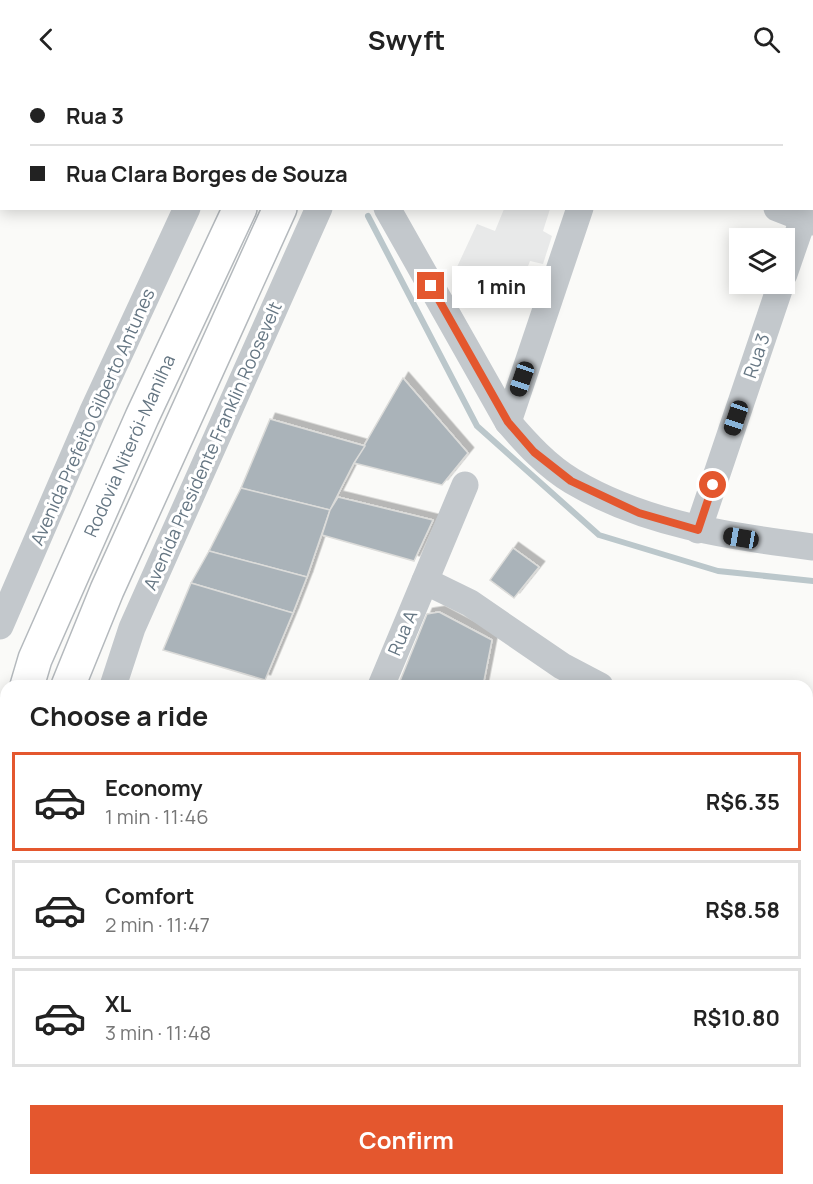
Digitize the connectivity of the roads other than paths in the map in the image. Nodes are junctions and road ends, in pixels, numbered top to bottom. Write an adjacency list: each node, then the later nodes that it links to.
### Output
1 (186, 210): 16 (street, Avenida Prefeito Gilberto Antunes)
2 (239, 210): 19 (highway, Rodovia Niterói-Manilha)
3 (279, 210): 17 (highway, Rodovia Niterói-Manilha)
4 (319, 210): 18 (street, Avenida Presidente Franklin Roosevelt)
5 (388, 210): 11 (street)
6 (579, 210): 11 (street)
7 (782, 210): 8 (street)
8 (808, 221): 9 (street)
9 (795, 250)
10 (778, 294): 13 (street, Rua 3)
11 (508, 422): 13 (street)
12 (465, 485): 15 (street, Rua A)
13 (698, 530): 14 (street)
14 (813, 547)
15 (425, 581): 21 (street, Rua A); 22 (street)
16 (0, 626)
17 (86, 638): 18 (street); 20 (highway, Rodovia Niterói-Manilha)
18 (115, 677)
19 (29, 680)
20 (70, 680)
21 (384, 680)
22 (589, 680)

